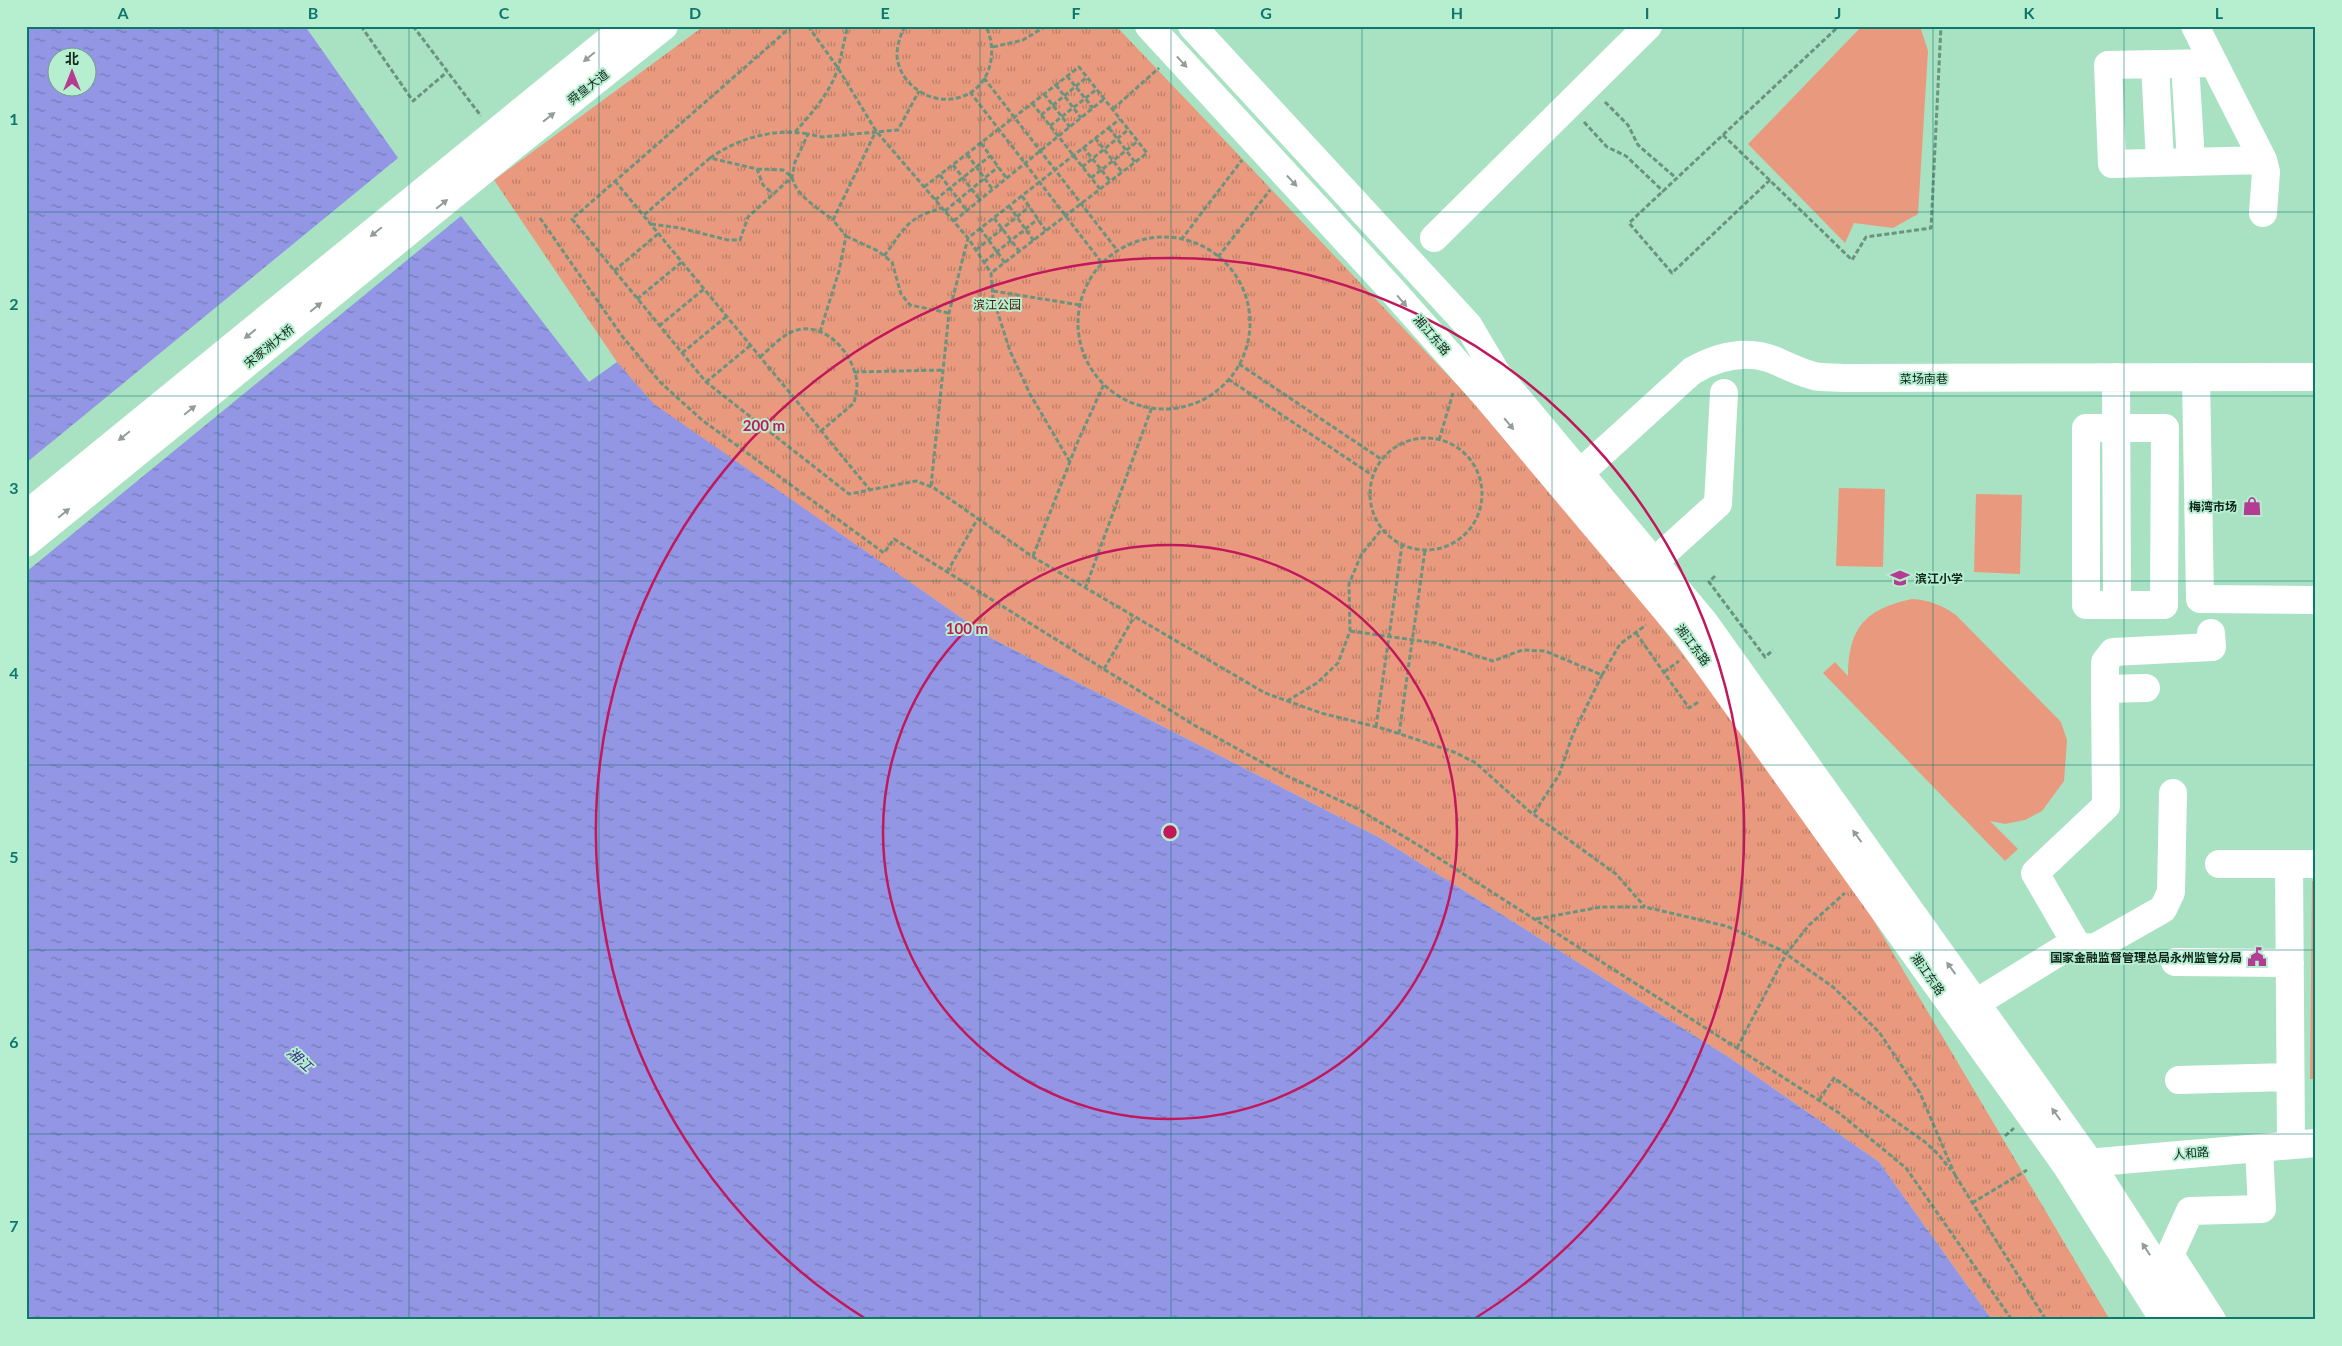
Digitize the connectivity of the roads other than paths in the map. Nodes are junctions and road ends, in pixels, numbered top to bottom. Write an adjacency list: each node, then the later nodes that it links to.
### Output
1 (626, 26): 10 (main road, 舜皇大道, one-way to 10)
2 (664, 26): 10 (main road, 舜皇大道, one-way to 2)
3 (1149, 26): 41 (main road, 湘江东路, one-way to 41)
4 (1192, 26): 21 (main road, 湘江东路)
5 (1648, 26): 15 (main road)
6 (2195, 26): 7 (main road)
7 (2214, 63): 9 (main road); 11 (main road)
8 (2155, 64): 9 (main road); 13 (main road); 13 (main road)
9 (2185, 64): 12 (main road)
10 (498, 135): 22 (main road, 宋家洲大桥, one-way to 22); 23 (main road, 宋家洲大桥, one-way to 10)
11 (2263, 160): 12 (main road); 14 (main road)
12 (2191, 161): 13 (main road)
13 (2160, 162)
14 (2263, 213)
15 (1434, 238)
16 (2316, 376): 18 (main road, 菜场南巷)
17 (2116, 377): 18 (main road, 菜场南巷); 20 (main road); 21 (main road, 菜场南巷)
18 (2196, 377): 25 (main road)
19 (1724, 393): 24 (main road)
20 (2116, 428): 20 (main road)
21 (1580, 473): 24 (main road, 湘江东路)
22 (26, 515)
23 (26, 543)
24 (1654, 562): 36 (main road, 湘江东路, one-way to 24)
25 (2316, 600)
26 (2212, 634): 28 (main road)
27 (2146, 688): 28 (main road)
28 (2105, 689): 33 (main road)
29 (2173, 793): 33 (main road)
30 (2220, 864): 31 (main road)
31 (2289, 864): 32 (main road); 35 (main road)
32 (2316, 864)
33 (2075, 942): 36 (main road)
34 (2175, 962): 35 (main road)
35 (2290, 963): 37 (main road)
36 (1976, 1004): 41 (main road, 湘江东路, one-way to 36)
37 (2290, 1077): 38 (main road); 39 (main road)
38 (2179, 1080)
39 (2303, 1144): 40 (main road, 人和路)
40 (2259, 1148): 41 (main road, 人和路); 44 (main road)
41 (2078, 1164): 42 (main road, 湘江东路); 43 (main road, 湘江东路, one-way to 41)
42 (2164, 1320)
43 (2192, 1320)
44 (2212, 1320)

